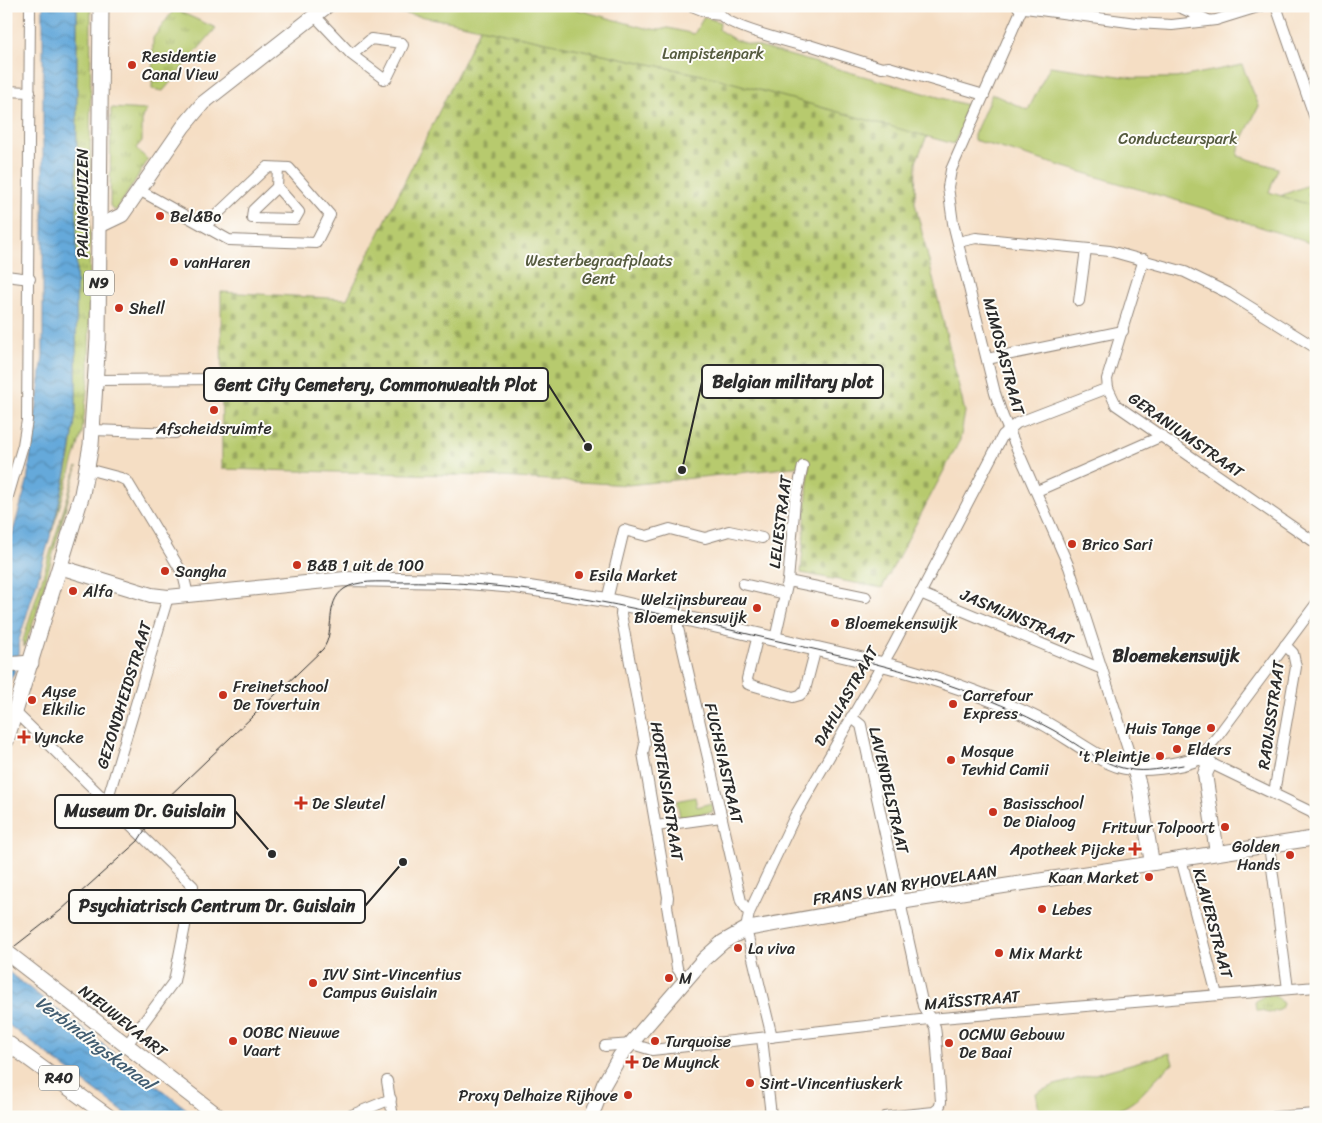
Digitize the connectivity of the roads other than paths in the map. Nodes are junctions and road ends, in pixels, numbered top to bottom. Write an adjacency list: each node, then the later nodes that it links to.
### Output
1 (30, 6): 15 (street)
2 (101, 6): 21 (main road, PALINGHUIZEN / N9)
3 (327, 6): 10 (street)
4 (692, 6): 9 (street)
5 (1261, 6): 11 (street)
6 (1276, 6): 17 (street)
7 (1021, 7): 12 (street); 16 (street, MIMOSASTRAAT)
8 (1180, 7): 11 (street); 12 (street)
9 (723, 11): 16 (street)
10 (315, 16): 13 (street); 20 (street)
11 (1211, 21): 12 (street)
12 (1172, 25)
13 (352, 55): 13 (street)
14 (6, 91): 15 (street)
15 (30, 92): 27 (street)
16 (984, 96): 23 (street, MIMOSASTRAAT)
17 (1316, 120)
18 (278, 168): 19 (street); 22 (street); 22 (street)
19 (278, 187): 19 (street)
20 (139, 190): 21 (street); 22 (street)
21 (99, 226): 32 (main road, PALINGHUIZEN / N9)
22 (206, 228)
23 (958, 242): 24 (street); 31 (street, MIMOSASTRAAT)
24 (1086, 249): 25 (street); 28 (street)
25 (1144, 259): 29 (street, GERANIUMSTRAAT); 30 (street)
26 (6, 276): 27 (street)
27 (30, 279): 41 (street)
28 (1079, 301)
29 (1123, 331): 31 (street); 34 (street, GERANIUMSTRAAT)
30 (1316, 348)
31 (987, 359): 36 (street, MIMOSASTRAAT)
32 (96, 380): 33 (street); 35 (main road, PALINGHUIZEN / N9)
33 (224, 380)
34 (1108, 388): 36 (street); 38 (street, GERANIUMSTRAAT)
35 (93, 430): 37 (street); 40 (main road, PALINGHUIZEN / N9)
36 (1009, 430): 42 (street, MIMOSASTRAAT); 49 (street, DAHLIASTRAAT)
37 (175, 434)
38 (1162, 436): 42 (street); 45 (street, GERANIUMSTRAAT)
39 (802, 466): 47 (street, LELIESTRAAT)
40 (87, 469): 46 (main road, PALINGHUIZEN / N9); 50 (street)
41 (8, 489): 43 (street)
42 (1037, 491): 66 (street, MIMOSASTRAAT)
43 (6, 503)
44 (762, 538): 54 (street)
45 (1316, 543)
46 (60, 567): 52 (street); 65 (main road, PALINGHUIZEN / N9)
47 (788, 581): 51 (street, LELIESTRAAT); 53 (street)
48 (743, 584): 51 (street)
49 (920, 593): 64 (street, DAHLIASTRAAT); 66 (street, JASMIJNSTRAAT)
50 (188, 594): 52 (street); 54 (street)
51 (785, 594): 61 (street, LELIESTRAAT)
52 (168, 597): 73 (street, GEZONDHEIDSTRAAT)
53 (866, 598)
54 (607, 600): 55 (street)
55 (622, 604): 57 (street); 76 (street, HORTENSIASTRAAT)
56 (1316, 604): 58 (street)
57 (679, 617): 60 (street); 75 (street, FUCHSIASTRAAT)
58 (1304, 619): 59 (street); 62 (street)
59 (1316, 622)
60 (758, 635): 61 (street); 63 (street)
61 (775, 639): 63 (street)
62 (1286, 645): 70 (street); 72 (street, RADIJSSTRAAT)
63 (816, 648): 64 (street)
64 (882, 664): 68 (street, DAHLIASTRAAT); 71 (street)
65 (19, 667): 67 (main road, PALINGHUIZEN)
66 (1102, 669): 71 (street, MIMOSASTRAAT)
67 (15, 712): 69 (main road, PALINGHUIZEN); 73 (street)
68 (851, 717): 82 (street, LAVENDELSTRAAT); 83 (street, DAHLIASTRAAT)
69 (6, 742)
70 (1205, 760): 71 (street); 72 (street); 79 (street)
71 (1134, 768): 81 (street)
72 (1274, 793): 74 (street)
73 (107, 801): 94 (street)
74 (1316, 816)
75 (721, 817): 76 (street); 83 (street, FUCHSIASTRAAT)
76 (656, 826): 86 (street, HORTENSIASTRAAT)
77 (1316, 838): 78 (street, FRANS VAN RYHOVELAAN)
78 (1269, 845): 79 (street, FRANS VAN RYHOVELAAN); 88 (street)
79 (1217, 853): 80 (street, FRANS VAN RYHOVELAAN)
80 (1181, 859): 81 (street, FRANS VAN RYHOVELAAN); 89 (street, KLAVERSTRAAT)
81 (1152, 863): 82 (street, FRANS VAN RYHOVELAAN)
82 (900, 902): 84 (street, FRANS VAN RYHOVELAAN); 90 (street, LAVENDELSTRAAT)
83 (748, 913): 84 (street, DAHLIASTRAAT)
84 (746, 929): 86 (street, FRANS VAN RYHOVELAAN); 91 (street)
85 (6, 952): 94 (main road, NIEUWEVAART)
86 (686, 981): 93 (street, FRANS VAN RYHOVELAAN)
87 (1316, 988): 88 (street, MAÏSSTRAAT)
88 (1288, 989): 89 (street, MAÏSSTRAAT)
89 (1217, 995): 90 (street, MAÏSSTRAAT)
90 (929, 1019): 91 (street, MAÏSSTRAAT); 105 (street, LAVENDELSTRAAT)
91 (767, 1037): 93 (street, MAÏSSTRAAT); 99 (street)
92 (6, 1042): 100 (main road, R40)
93 (632, 1044): 95 (street, MAÏSSTRAAT); 104 (street, FRANS VAN RYHOVELAAN)
94 (126, 1046): 101 (main road, NIEUWEVAART)
95 (606, 1046)
96 (387, 1081): 97 (street)
97 (391, 1098): 102 (street); 103 (street)
98 (1316, 1114): 106 (street)
99 (771, 1115)
100 (110, 1117)
101 (219, 1117)
102 (347, 1117)
103 (393, 1117)
104 (590, 1117)
105 (885, 1117)
106 (1275, 1117)

